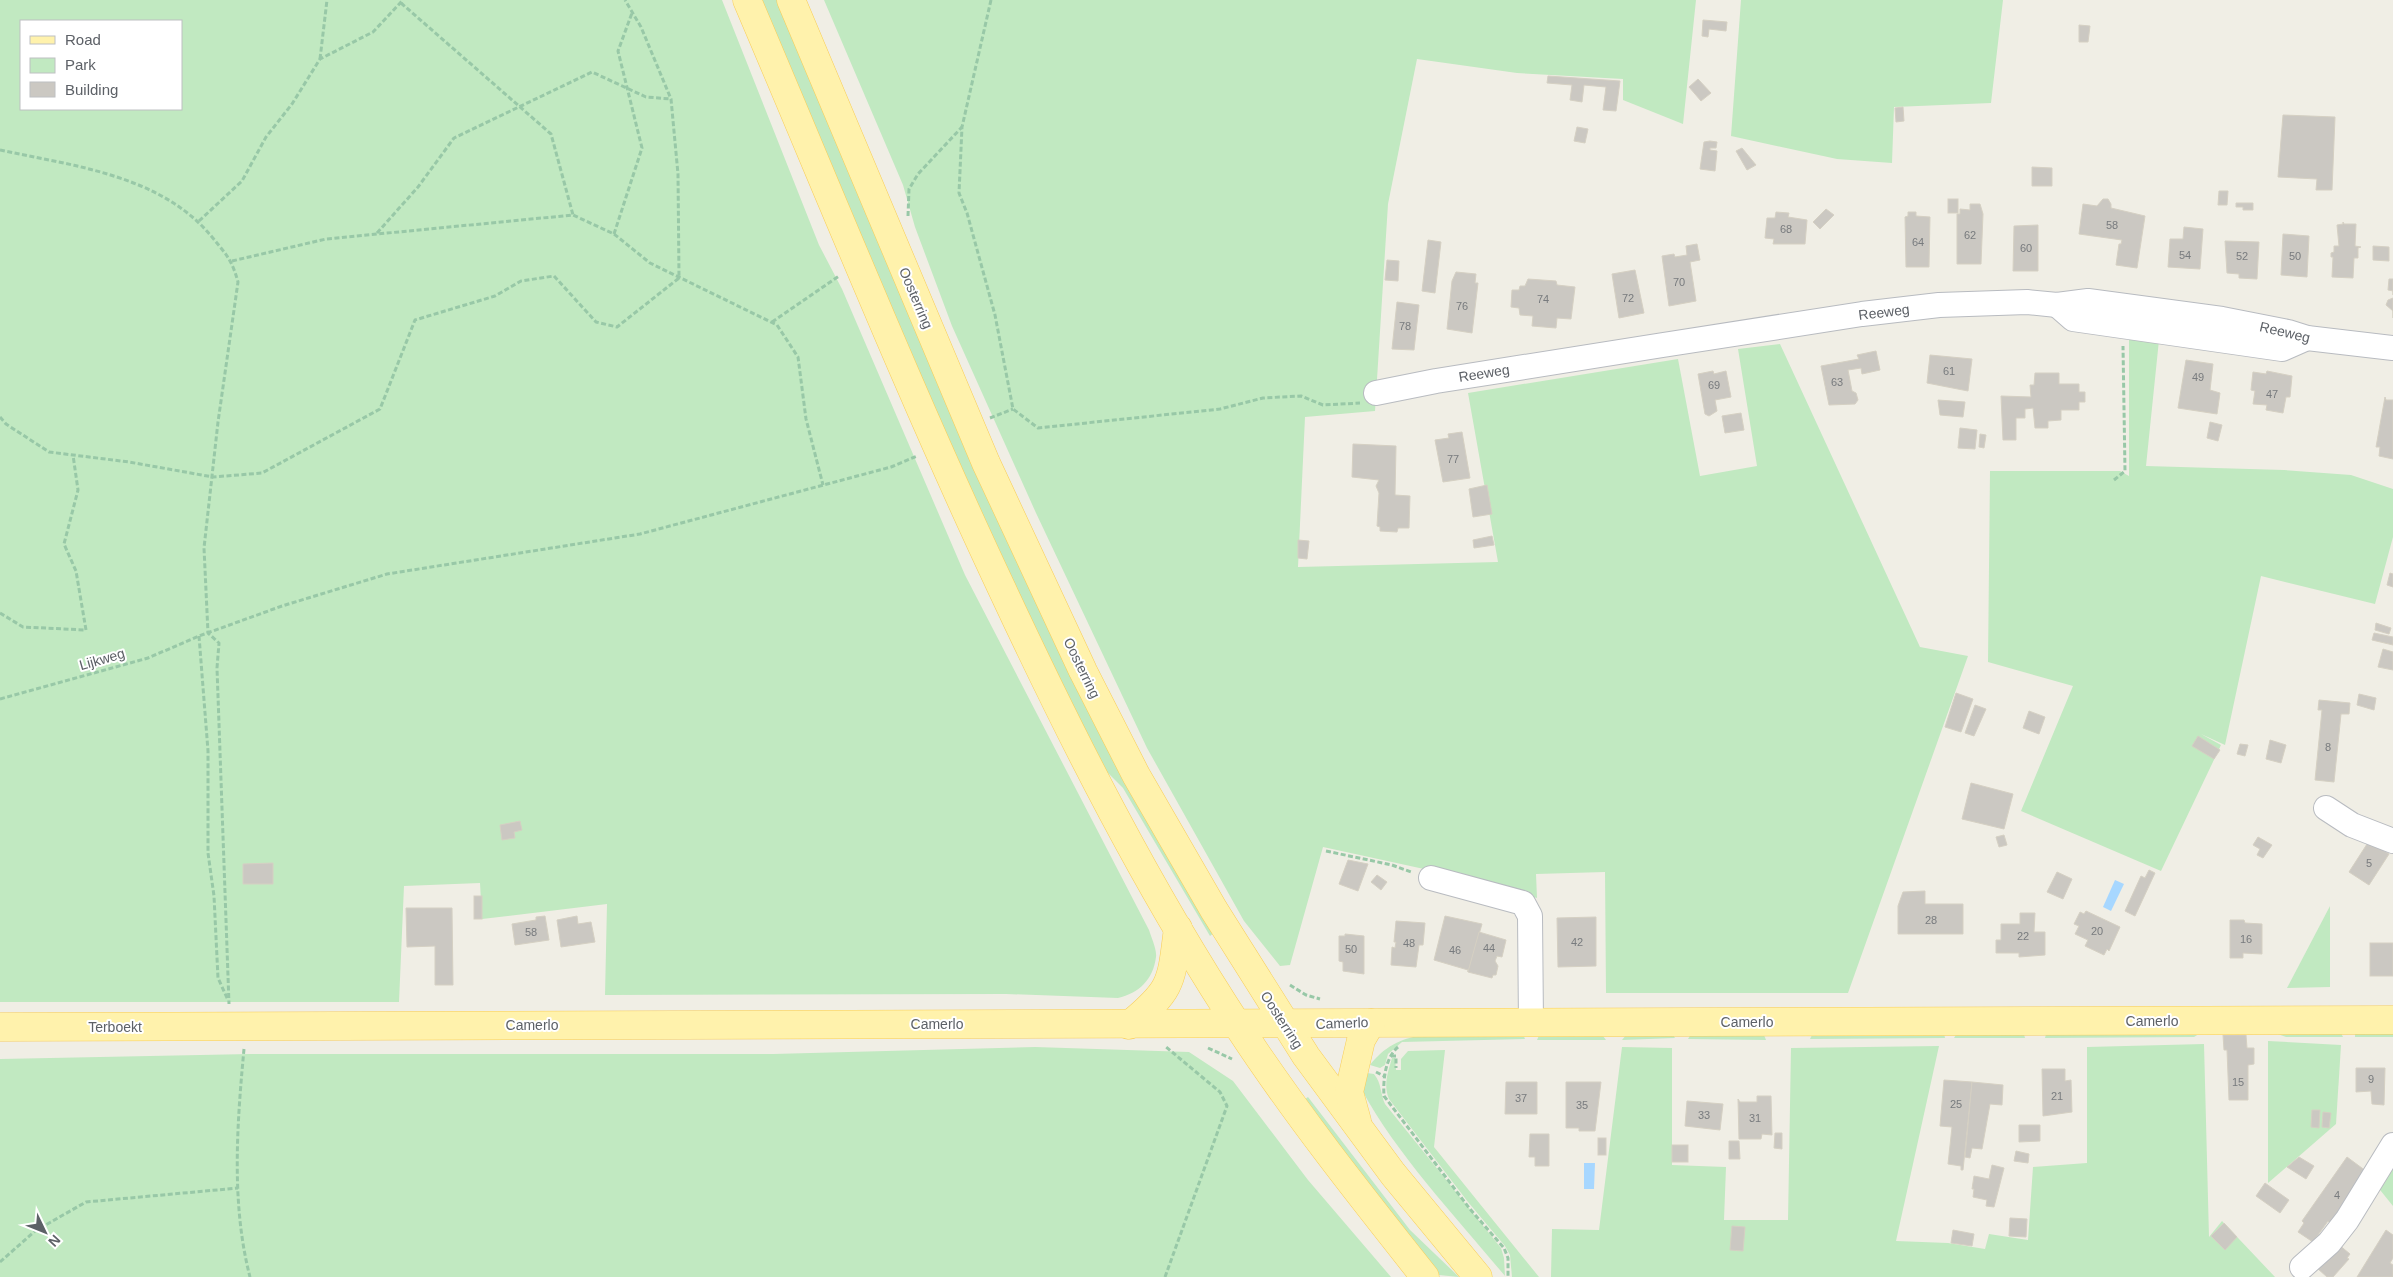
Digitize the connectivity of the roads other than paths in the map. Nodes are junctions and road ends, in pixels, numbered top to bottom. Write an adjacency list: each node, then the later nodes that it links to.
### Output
1 (747, 0): 10 (main road)
2 (791, 0): 15 (main road, Oosterring)
3 (2057, 305): 4 (street, Reeweg); 4 (street); 6 (street, Reeweg)
4 (2154, 320): 5 (street, Reeweg)
5 (2393, 348)
6 (1376, 393)
7 (2326, 808): 8 (street)
8 (2393, 841)
9 (1431, 878): 13 (street)
10 (1178, 928): 14 (main road); 16 (main road)
11 (2393, 1020): 13 (main road, Camerlo)
12 (1371, 1023): 13 (main road, Camerlo); 15 (main road, Camerlo); 19 (main road)
13 (1531, 1023)
14 (1237, 1024): 15 (main road, Camerlo); 16 (main road, Camerlo); 22 (main road)
15 (1285, 1024): 19 (main road, Oosterring)
16 (1129, 1025): 17 (main road, Camerlo)
17 (234, 1026): 18 (main road, Terboekt)
18 (0, 1027)
19 (1359, 1128): 23 (main road, Oosterring)
20 (2393, 1145): 21 (street)
21 (2302, 1267)
22 (1425, 1277)
23 (1478, 1277)

